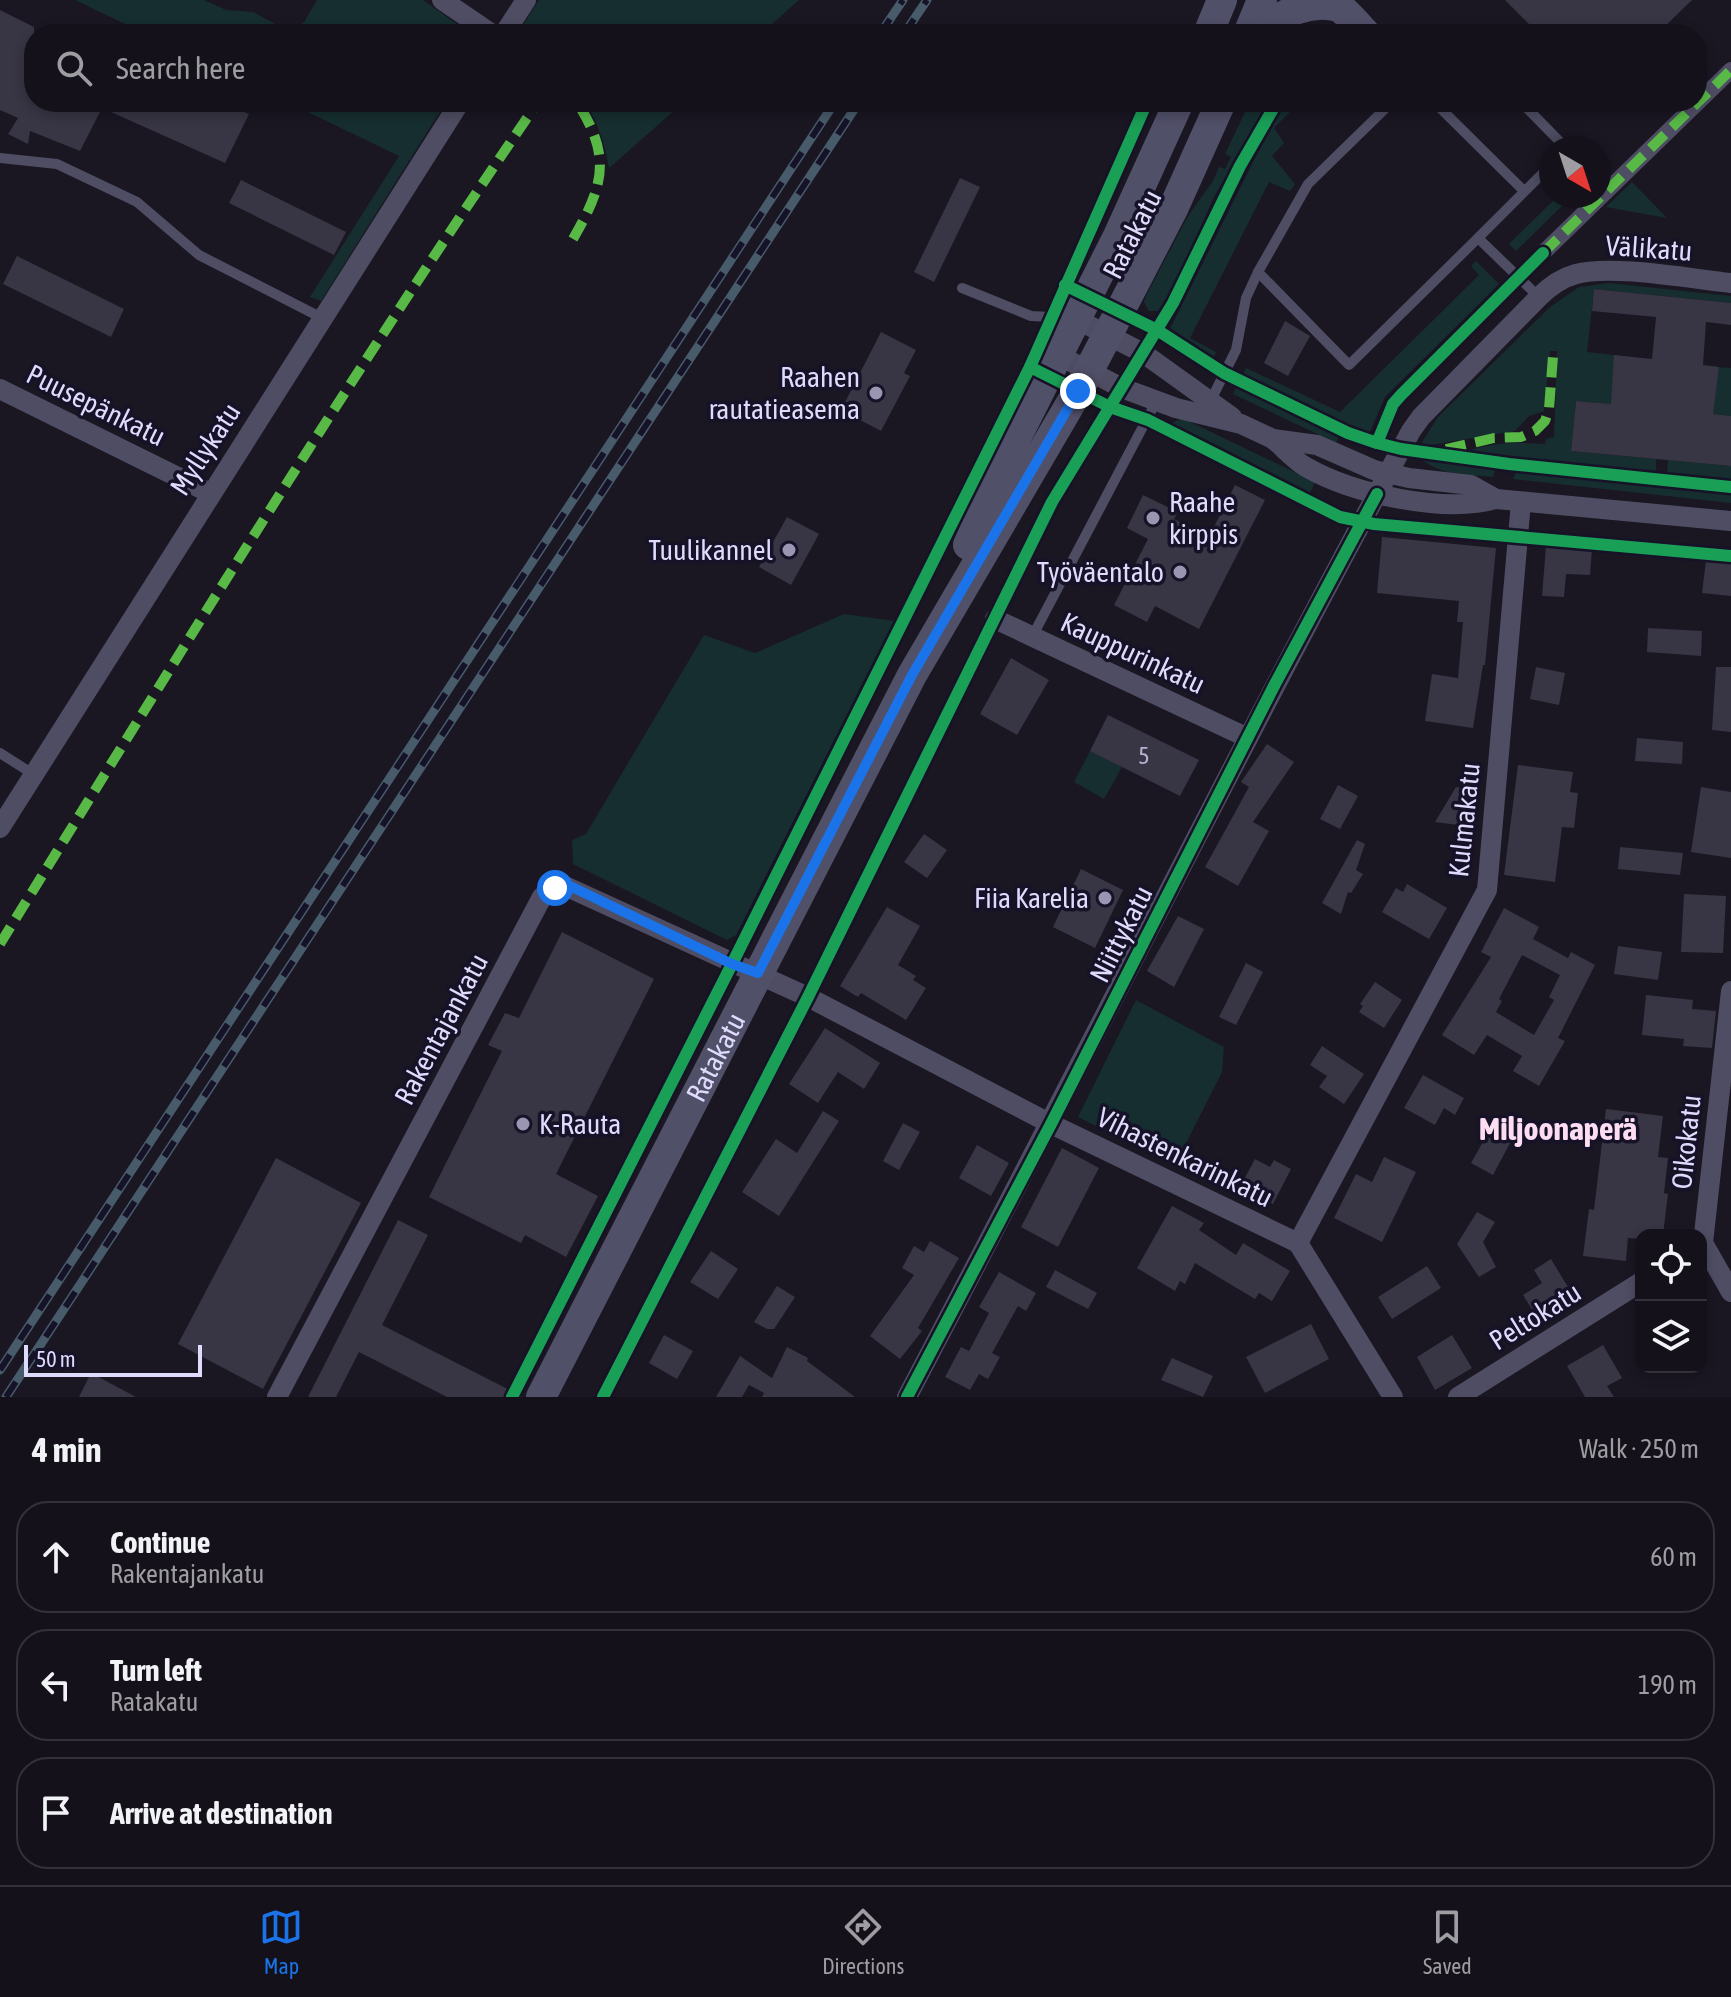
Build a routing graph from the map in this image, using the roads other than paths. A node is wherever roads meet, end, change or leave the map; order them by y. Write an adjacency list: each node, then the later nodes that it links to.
1 (442, 0): 5 (street)
2 (526, 0): 6 (street)
3 (1222, 0): 7 (main road)
4 (1262, 0): 8 (main road)
5 (477, 24)
6 (510, 24)
7 (1212, 24)
8 (1252, 24)
9 (1271, 24): 10 (main road)
10 (1356, 24)
11 (1731, 70): 12 (street)
12 (1707, 93)
13 (454, 112): 30 (street, Myllykatu)
14 (1174, 112): 31 (main road, Ratakatu)
15 (1217, 112): 32 (main road, Ratakatu)
16 (1382, 112): 26 (lane)
17 (1444, 112): 23 (lane)
18 (1531, 112): 20 (lane)
19 (1688, 112): 25 (street)
20 (1554, 136)
21 (0, 158): 30 (lane)
22 (1539, 177): 23 (lane)
23 (1524, 191): 24 (lane)
24 (1478, 238): 26 (lane); 29 (lane)
25 (1543, 253)
26 (1258, 272): 37 (lane)
27 (1731, 283): 29 (street, Välikatu)
28 (962, 288): 31 (lane)
29 (1539, 297): 40 (street, Välikatu)
30 (322, 318): 41 (street, Myllykatu)
31 (1076, 319): 32 (street); 33 (main road, Ratakatu)
32 (1108, 334): 34 (main road, Ratakatu); 37 (street)
33 (1058, 355): 34 (street); 48 (main road, Ratakatu)
34 (1088, 370): 36 (street); 48 (main road, Ratakatu)
35 (0, 389): 41 (street, Puusepänkatu)
36 (1157, 400): 38 (street); 47 (lane)
37 (1210, 402): 38 (street)
38 (1241, 424): 39 (street)
39 (1273, 439): 40 (street); 42 (street)
40 (1388, 473): 42 (street, Välikatu); 43 (street)
41 (210, 493): 51 (street, Myllykatu)
42 (1377, 494): 43 (street); 49 (street, Niittykatu)
43 (1496, 499): 44 (street)
44 (1521, 502): 45 (street); 57 (street, Kulmakatu)
45 (1731, 521)
46 (995, 619): 47 (street, Kauppurinkatu)
47 (1032, 637): 49 (street, Kauppurinkatu)
48 (912, 675): 53 (main road, Ratakatu)
49 (1248, 738): 55 (street, Niittykatu)
50 (0, 753): 51 (lane)
51 (33, 774): 52 (street, Myllykatu)
52 (0, 828)
53 (758, 973): 55 (street, Vihastenkarinkatu); 61 (street, Rakentajankatu); 62 (main road, Ratakatu)
54 (1731, 991): 56 (street, Oikokatu)
55 (1051, 1124): 57 (street, Vihastenkarinkatu); 63 (street, Niittykatu)
56 (1704, 1229)
57 (1298, 1243): 64 (street)
58 (1707, 1252): 60 (street, Oikokatu)
59 (1635, 1286): 65 (street, Peltokatu)
60 (1731, 1292)
61 (277, 1397)
62 (541, 1397)
63 (907, 1397)
64 (1393, 1397)
65 (1458, 1397)

